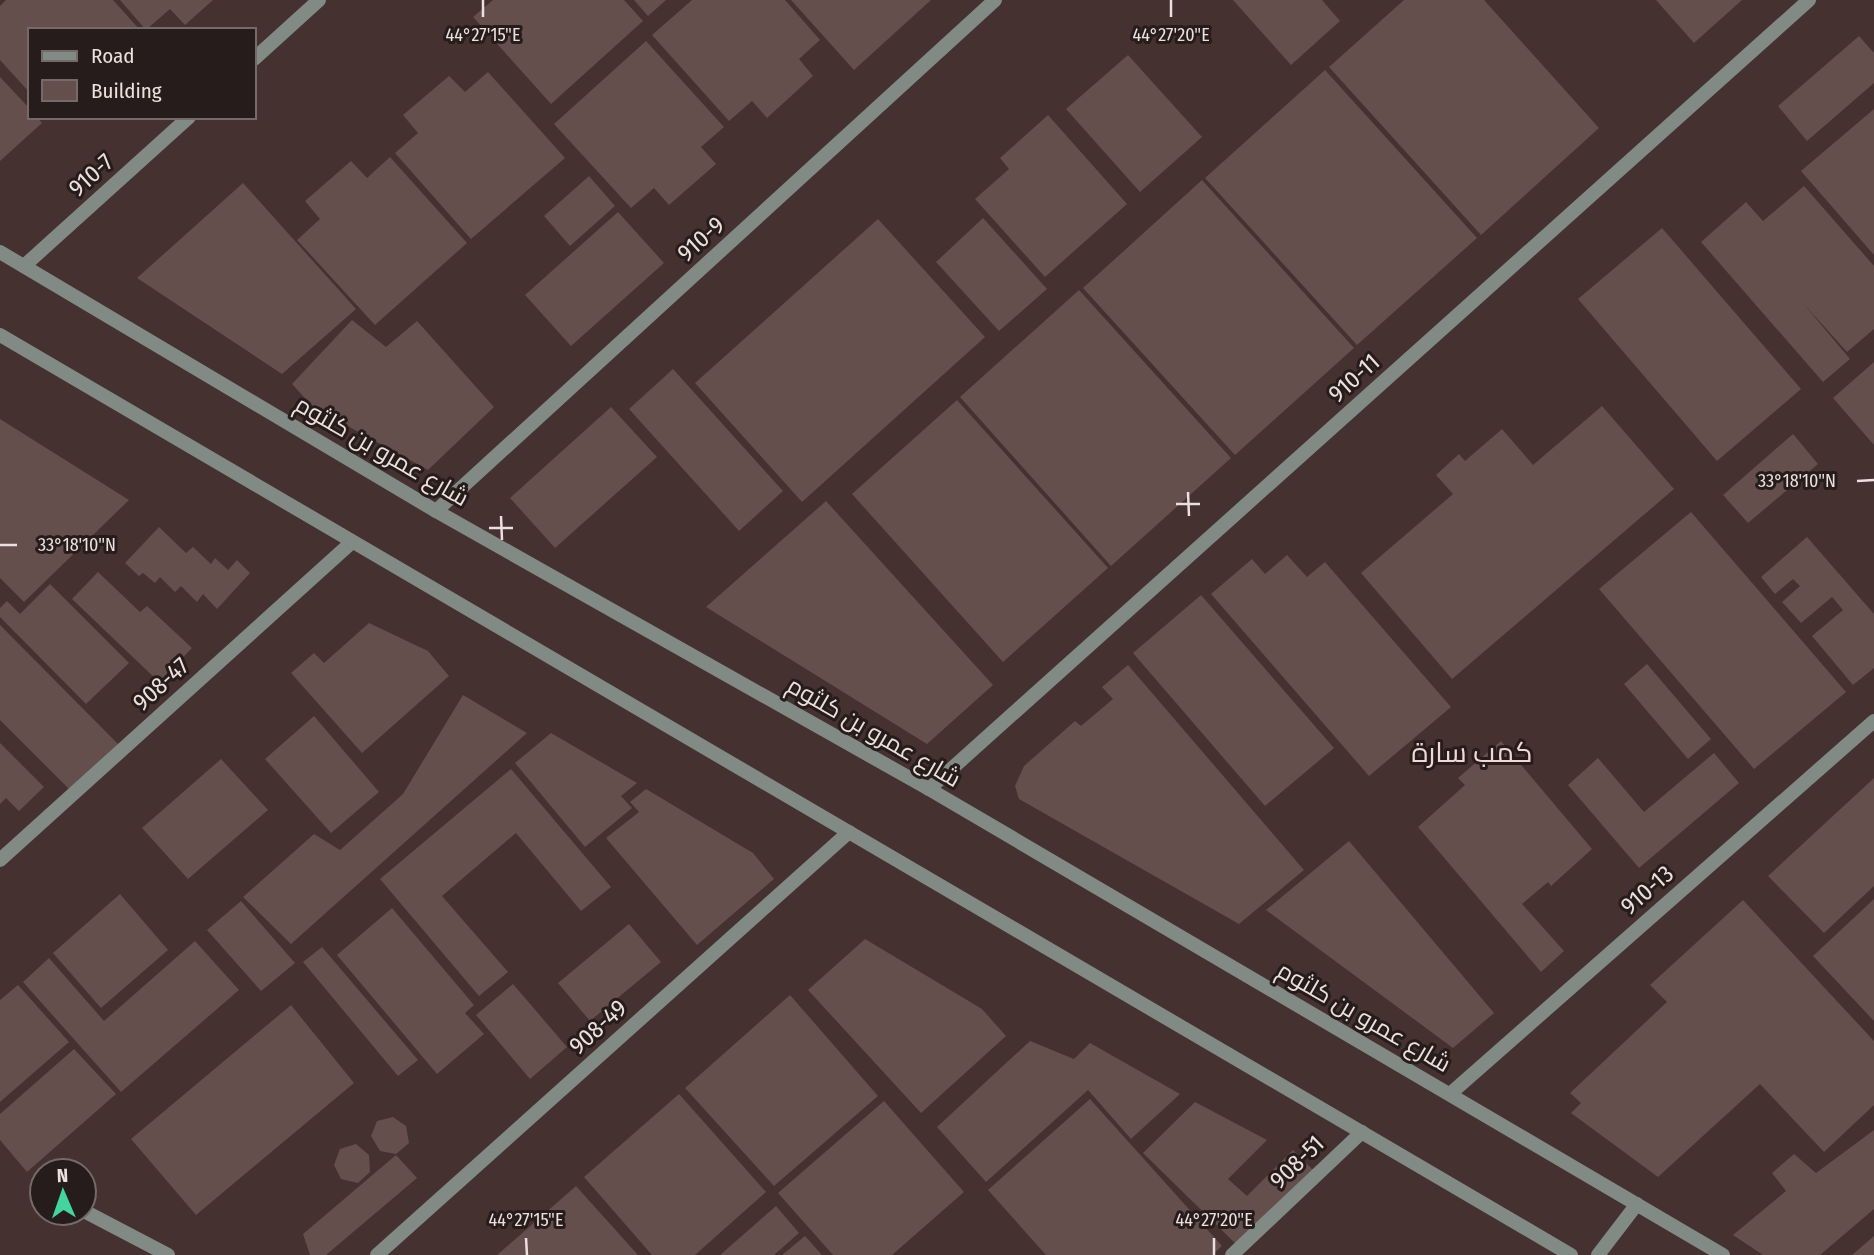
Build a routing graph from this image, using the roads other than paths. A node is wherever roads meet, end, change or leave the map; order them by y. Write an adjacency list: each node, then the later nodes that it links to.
1 (319, 0): 4 (street)
2 (995, 0): 9 (street, 910-9)
3 (1809, 0): 12 (street, 910-11)
4 (256, 57)
5 (187, 119): 7 (street, 910-7)
6 (0, 252): 7 (street, شارع عمرو بن كلثوم)
7 (24, 266): 9 (street, شارع عمرو بن كلثوم)
8 (0, 335): 10 (street)
9 (436, 511): 12 (street, شارع عمرو بن كلثوم)
10 (352, 542): 13 (street); 14 (street, 908-47)
11 (1874, 721): 15 (street, 910-13)
12 (929, 789): 15 (street, شارع عمرو بن كلثوم)
13 (849, 832): 16 (street); 20 (street, 908-49)
14 (0, 860)
15 (1450, 1094): 17 (street, شارع عمرو بن كلثوم)
16 (1362, 1132): 21 (street, 908-51); 22 (street)
17 (1637, 1204): 23 (street); 24 (street, شارع عمرو بن كلثوم)
18 (98, 1218): 19 (street)
19 (168, 1255)
20 (377, 1255)
21 (1233, 1255)
22 (1571, 1255)
23 (1598, 1255)
24 (1723, 1255)

